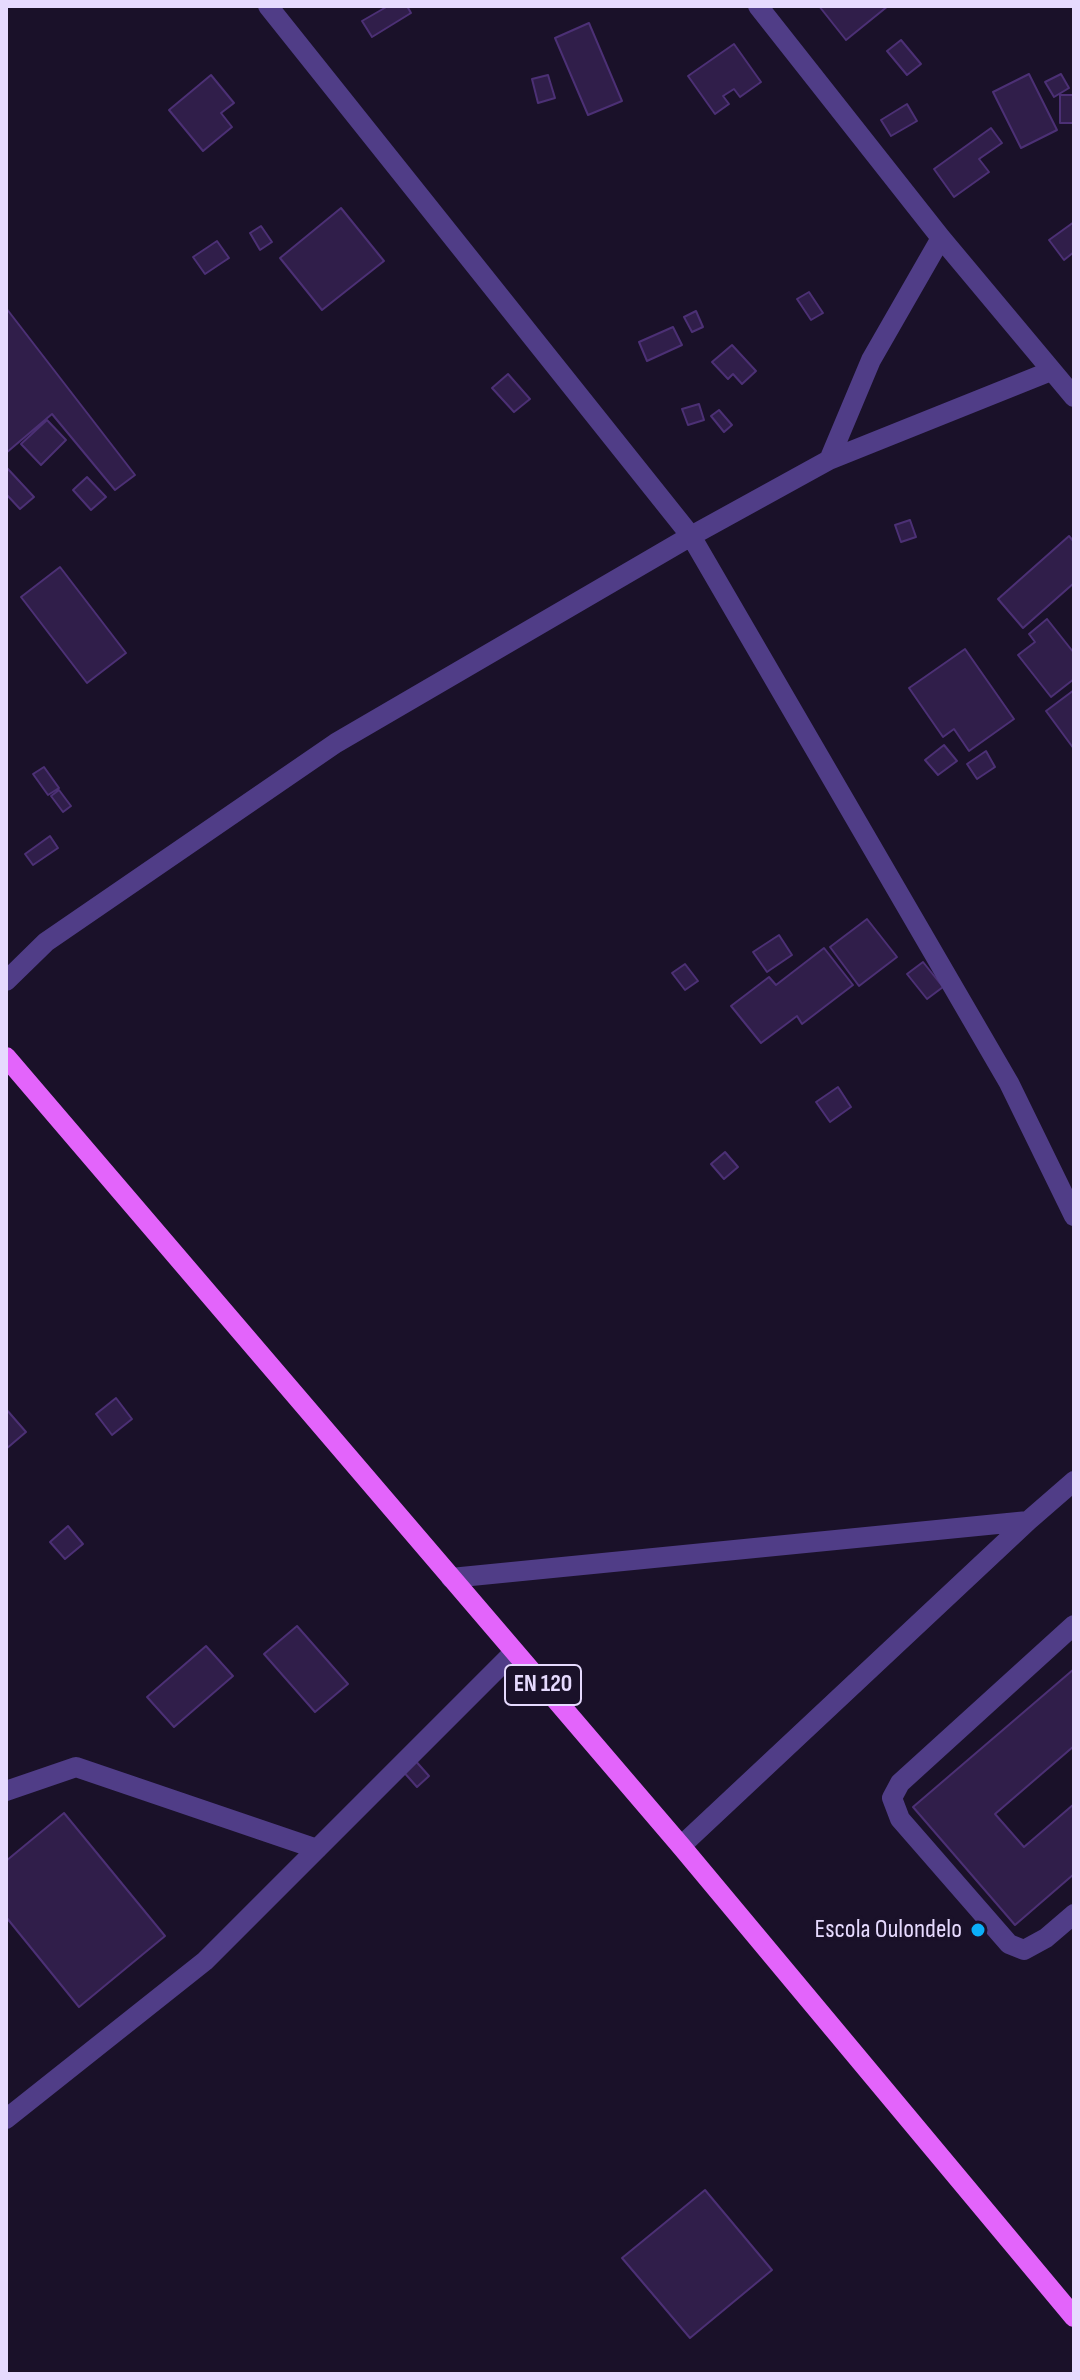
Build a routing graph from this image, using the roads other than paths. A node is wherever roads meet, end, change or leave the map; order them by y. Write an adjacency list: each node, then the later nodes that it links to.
1 (268, 6): 7 (street)
2 (758, 6): 3 (street)
3 (941, 238): 4 (street); 6 (street)
4 (1051, 371): 5 (street); 6 (street)
5 (1074, 397)
6 (829, 460): 7 (street)
7 (691, 536): 8 (street); 10 (street)
8 (6, 981)
9 (6, 1057): 13 (main road, EN 120)
10 (1074, 1216)
11 (1074, 1481): 12 (street)
12 (1028, 1521): 13 (street); 17 (street)
13 (451, 1578): 15 (main road, EN 120)
14 (1074, 1625): 19 (street)
15 (514, 1652): 17 (main road, EN 120); 18 (street)
16 (6, 1791): 18 (street)
17 (681, 1846): 21 (main road, EN 120)
18 (317, 1849): 20 (street)
19 (1074, 1914)
20 (6, 2119)
21 (1074, 2317)

